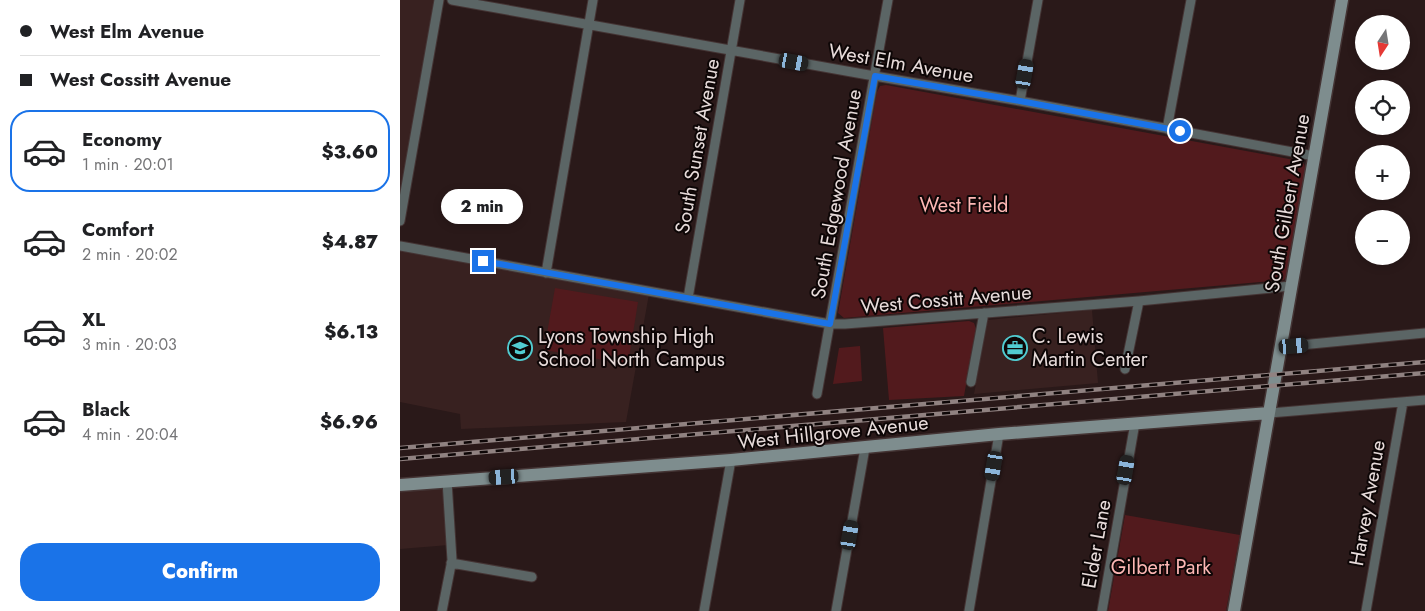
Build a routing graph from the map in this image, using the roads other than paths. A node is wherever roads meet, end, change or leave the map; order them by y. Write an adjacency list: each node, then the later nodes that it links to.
1 (439, 0): 15 (street)
2 (452, 0): 9 (street, West Elm Avenue)
3 (593, 0): 9 (street)
4 (740, 0): 10 (street, South Sunset Avenue)
5 (888, 0): 11 (street, South Edgewood Avenue)
6 (1038, 0): 12 (street)
7 (1191, 0): 13 (street)
8 (1342, 0): 14 (street, South Gilbert Avenue)
9 (588, 25): 10 (street, West Elm Avenue); 17 (street)
10 (731, 50): 11 (street, West Elm Avenue); 19 (street, South Sunset Avenue)
11 (875, 76): 12 (street, West Elm Avenue); 22 (street, South Edgewood Avenue)
12 (1020, 101): 13 (street, West Elm Avenue)
13 (1167, 129): 14 (street, West Elm Avenue)
14 (1314, 156): 18 (street, South Gilbert Avenue)
15 (400, 221)
16 (400, 246): 17 (street, West Cossitt Avenue)
17 (546, 273): 19 (street, West Cossitt Avenue)
18 (1291, 286): 20 (street, West Cossitt Avenue); 24 (street, South Gilbert Avenue)
19 (688, 298): 22 (street, West Cossitt Avenue)
20 (1139, 301): 21 (street, West Cossitt Avenue); 25 (street)
21 (984, 313): 22 (street, West Cossitt Avenue); 26 (street)
22 (830, 324): 27 (street, South Edgewood Avenue)
23 (1425, 333): 24 (street)
24 (1280, 347): 30 (street, South Gilbert Avenue)
25 (1125, 369)
26 (971, 382)
27 (817, 394)
28 (1425, 400): 29 (street)
29 (1403, 402): 30 (street); 45 (street, Harvey Avenue)
30 (1269, 413): 31 (street, West Hillgrove Avenue); 44 (street, South Gilbert Avenue)
31 (1135, 423): 32 (street, West Hillgrove Avenue); 43 (street, Elder Lane)
32 (999, 434): 33 (street, West Hillgrove Avenue); 42 (street)
33 (865, 448): 34 (street, West Hillgrove Avenue); 41 (street)
34 (731, 460): 35 (street, West Hillgrove Avenue); 40 (street)
35 (447, 481): 36 (street, West Hillgrove Avenue); 37 (street)
36 (400, 485)
37 (451, 563): 38 (street); 39 (street)
38 (532, 577)
39 (442, 611)
40 (704, 611)
41 (836, 611)
42 (969, 611)
43 (1102, 611)
44 (1234, 611)
45 (1366, 611)

